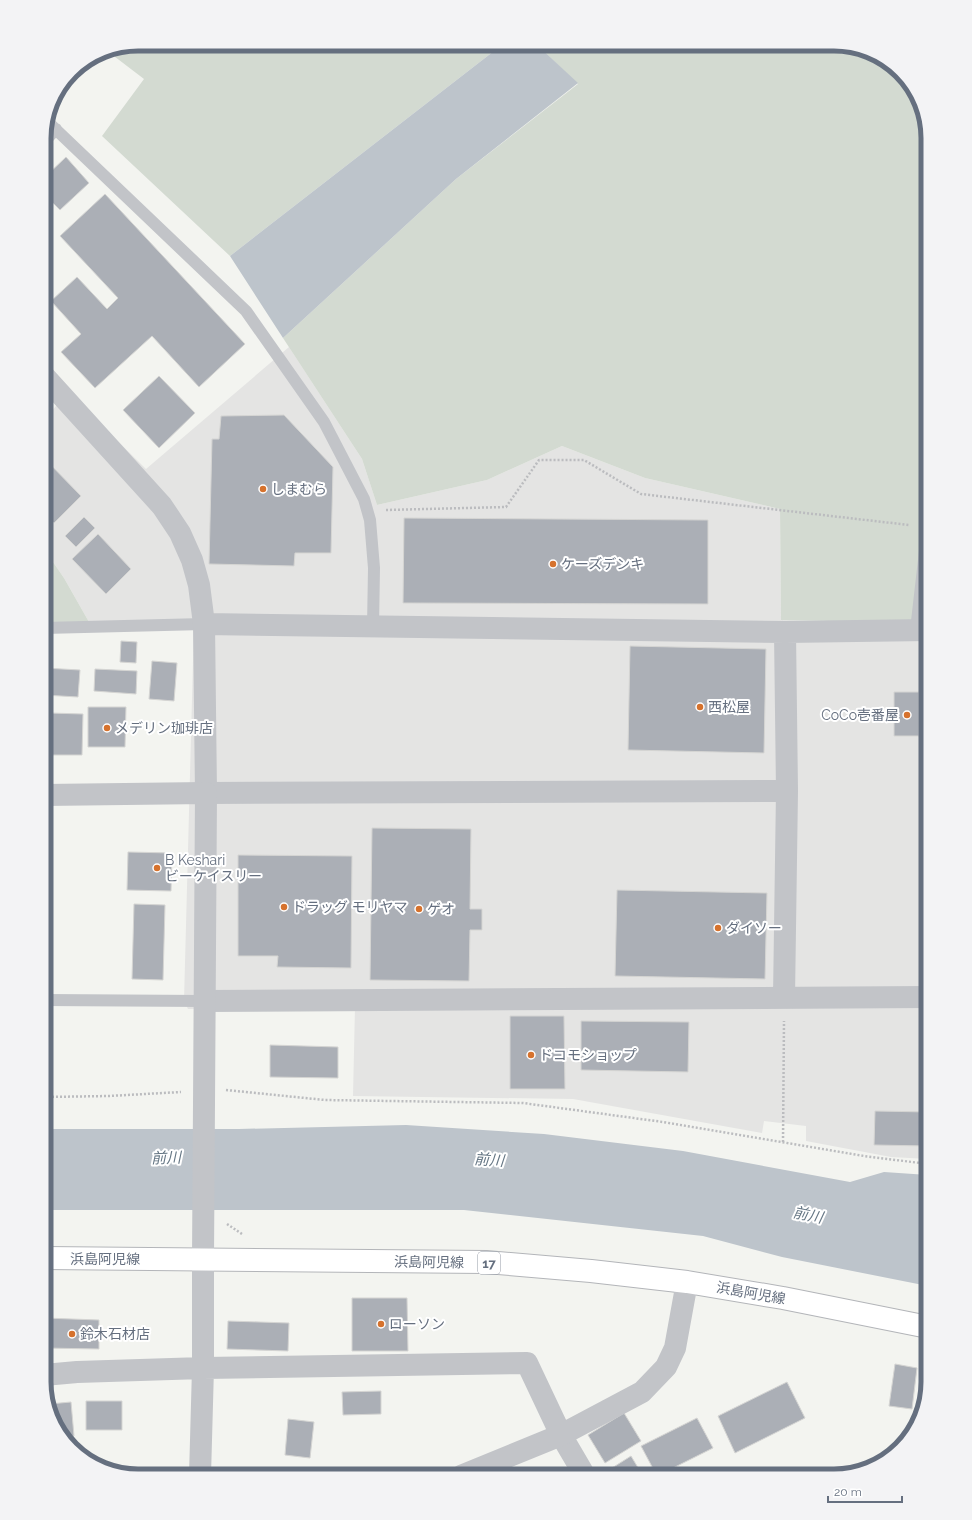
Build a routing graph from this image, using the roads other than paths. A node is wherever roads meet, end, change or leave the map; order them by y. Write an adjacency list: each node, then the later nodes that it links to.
1 (52, 125): 4 (lane)
2 (51, 384): 3 (street)
3 (204, 624): 4 (street); 5 (lane); 9 (street)
4 (373, 627): 7 (street)
5 (51, 628)
6 (921, 630): 7 (street)
7 (785, 632): 8 (street)
8 (787, 791): 9 (street); 11 (street)
9 (206, 793): 10 (street); 14 (street)
10 (51, 795)
11 (784, 997): 12 (street); 14 (street)
12 (921, 997)
13 (51, 1000): 14 (lane)
14 (204, 1000): 16 (street)
15 (51, 1258): 16 (main road, 浜島阿児線 / 17)
16 (203, 1259): 17 (main road, 浜島阿児線 / 17); 19 (street)
17 (687, 1282): 18 (main road, 浜島阿児線 / 17); 21 (street)
18 (921, 1326)
19 (203, 1368): 20 (street); 21 (street); 22 (street)
20 (51, 1374)
21 (561, 1435): 23 (street); 24 (street)
22 (200, 1469)
23 (478, 1469)
24 (581, 1469)

